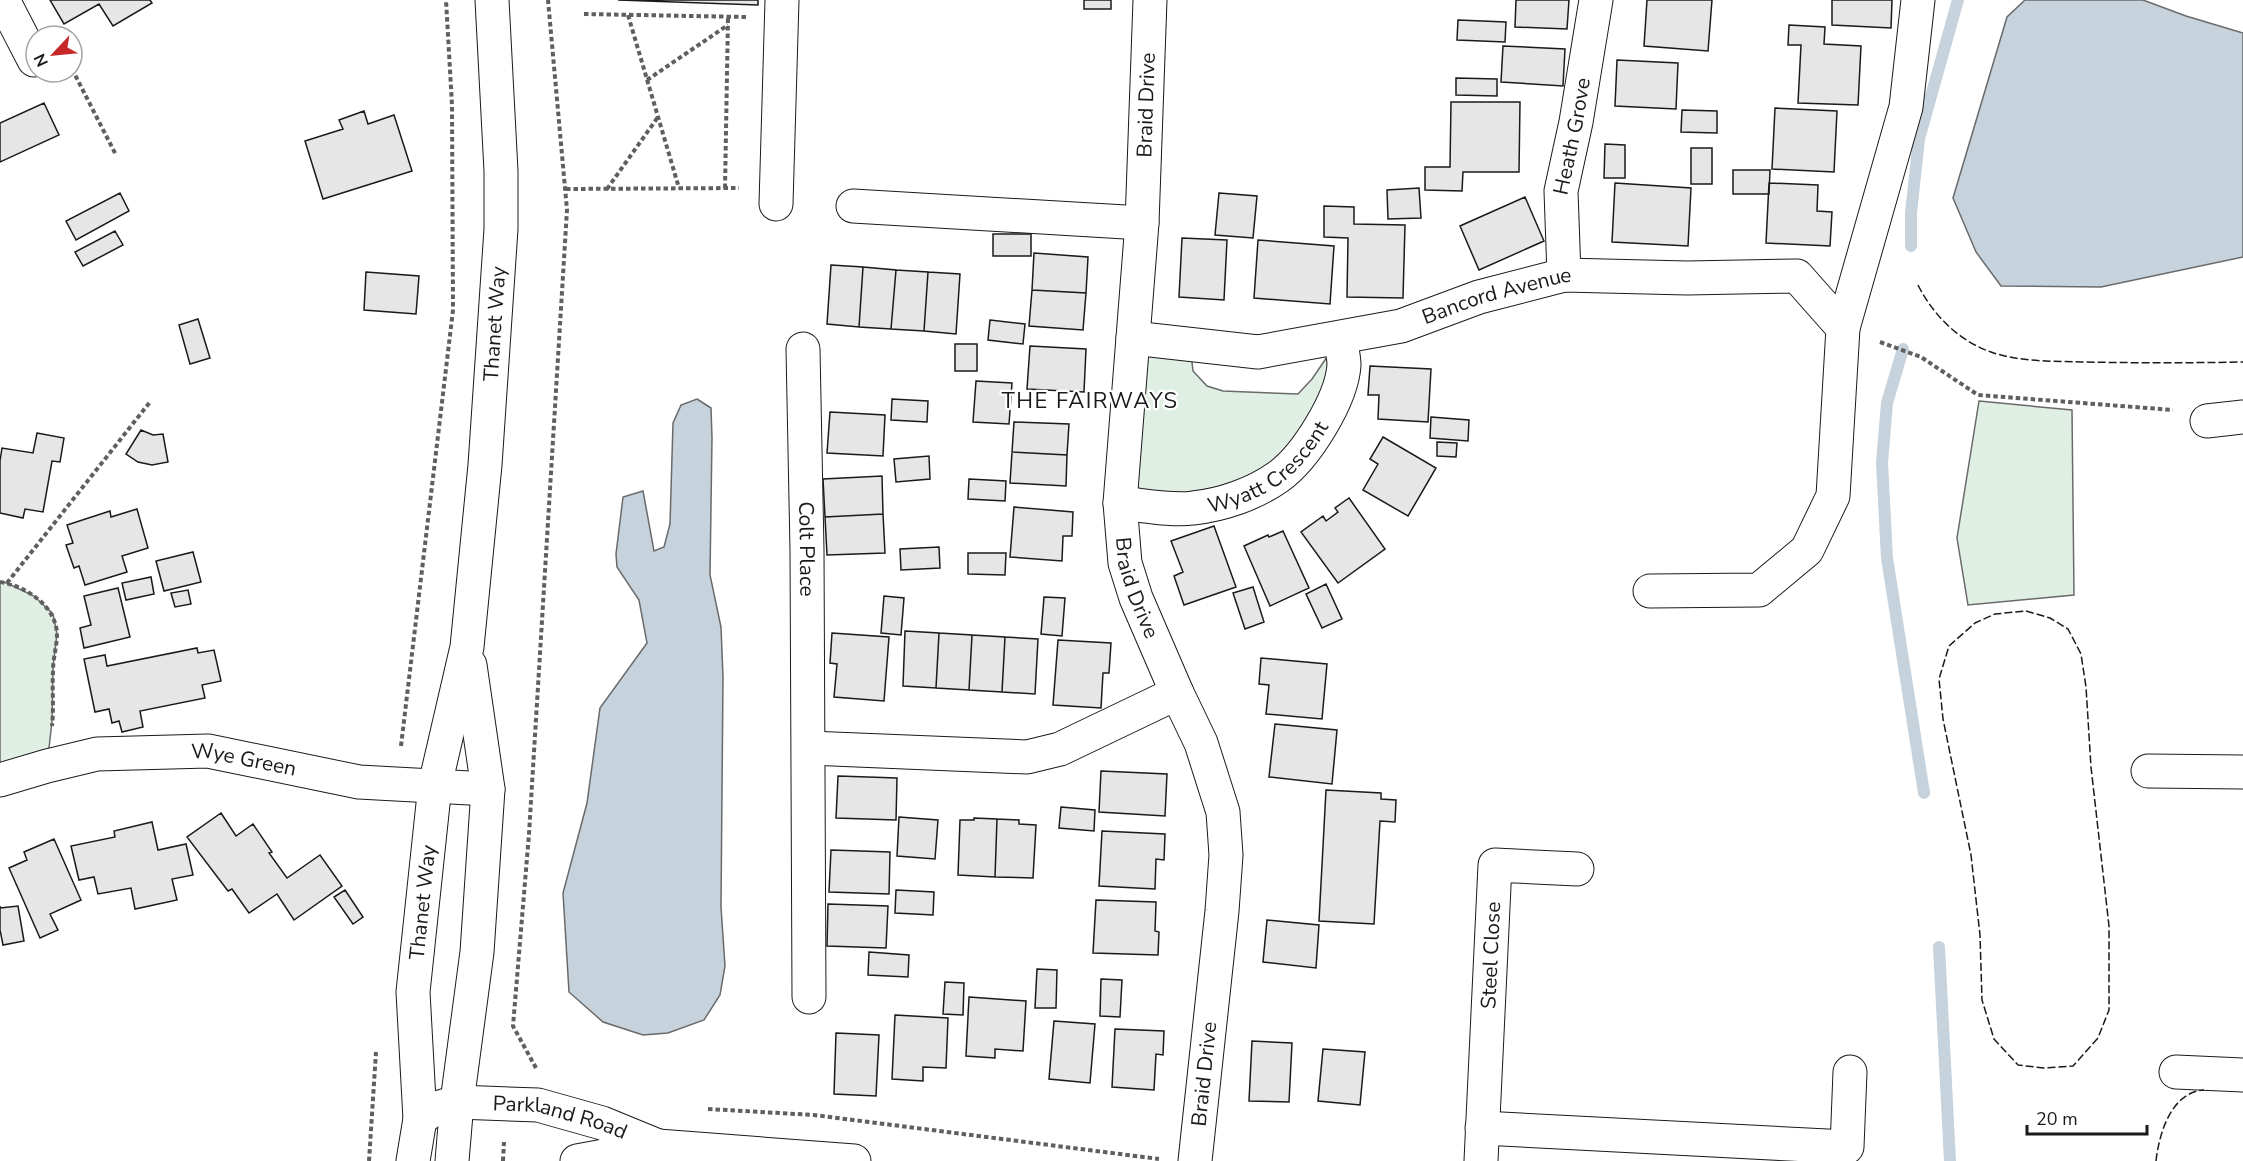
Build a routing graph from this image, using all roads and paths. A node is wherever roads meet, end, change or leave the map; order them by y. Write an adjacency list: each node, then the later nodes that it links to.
1 (3, 0): 13 (street)
2 (446, 0): 44 (path)
3 (492, 0): 37 (street, Thanet Way)
4 (548, 0): 20 (path)
5 (1150, 0): 24 (street, Braid Drive)
6 (1596, 0): 25 (street, Heath Grove)
7 (1918, 0): 26 (street)
8 (782, 9): 11 (path); 22 (street)
9 (584, 14): 10 (path)
10 (628, 15): 11 (path); 14 (path)
11 (728, 17): 12 (path)
12 (728, 25): 14 (path); 19 (path)
13 (24, 41)
14 (647, 80): 16 (path)
15 (80, 84): 17 (path)
16 (658, 117): 18 (path); 21 (path)
17 (116, 155)
18 (679, 188): 19 (path); 21 (path)
19 (725, 188): 22 (path)
20 (566, 189): 21 (path); 54 (path)
21 (607, 189)
22 (776, 196)
23 (853, 206): 24 (street)
24 (1142, 223): 27 (street, Braid Drive)
25 (1564, 275): 26 (street, Bancord Avenue); 28 (street, Bancord Avenue)
26 (1843, 328): 32 (path); 36 (street)
27 (1133, 338): 28 (street, Bancord Avenue); 33 (street, Braid Drive)
28 (1340, 338): 33 (street, Wyatt Crescent)
29 (803, 349): 39 (street, Colt Place)
30 (150, 402): 35 (path)
31 (2243, 417): 32 (street)
32 (2207, 421)
33 (1120, 503): 38 (street, Braid Drive)
34 (0, 582): 35 (path)
35 (7, 583): 40 (path)
36 (1650, 591)
37 (467, 647): 45 (street, Thanet Way); 46 (street, Thanet Way)
38 (1177, 693): 39 (street); 65 (street, Braid Drive)
39 (809, 748): 48 (street, Colt Place)
40 (47, 766): 43 (street, Wye Green); 44 (street, Wye Green)
41 (2148, 771): 42 (street)
42 (2243, 772)
43 (0, 780)
44 (396, 783): 45 (street, Wye Green)
45 (435, 786): 46 (street, Wye Green); 58 (street, Thanet Way)
46 (489, 789): 53 (street, Thanet Way)
47 (1577, 869): 55 (street, Steel Close)
48 (809, 997)
49 (376, 1049): 60 (path)
50 (1850, 1072): 59 (street)
51 (2176, 1072): 52 (street)
52 (2243, 1076)
53 (457, 1102): 54 (street, Parkland Road); 58 (street); 61 (street, Thanet Way)
54 (538, 1105): 57 (street, Parkland Road)
55 (1482, 1128): 59 (street); 66 (street, Steel Close)
56 (513, 1142): 62 (path)
57 (658, 1146): 63 (street, Parkland Road); 64 (street, Parkland Road)
58 (419, 1147)
59 (1687, 1150)
60 (369, 1161)
61 (452, 1161)
62 (503, 1161)
63 (577, 1161)
64 (854, 1161)
65 (1195, 1161)
66 (1481, 1161)

